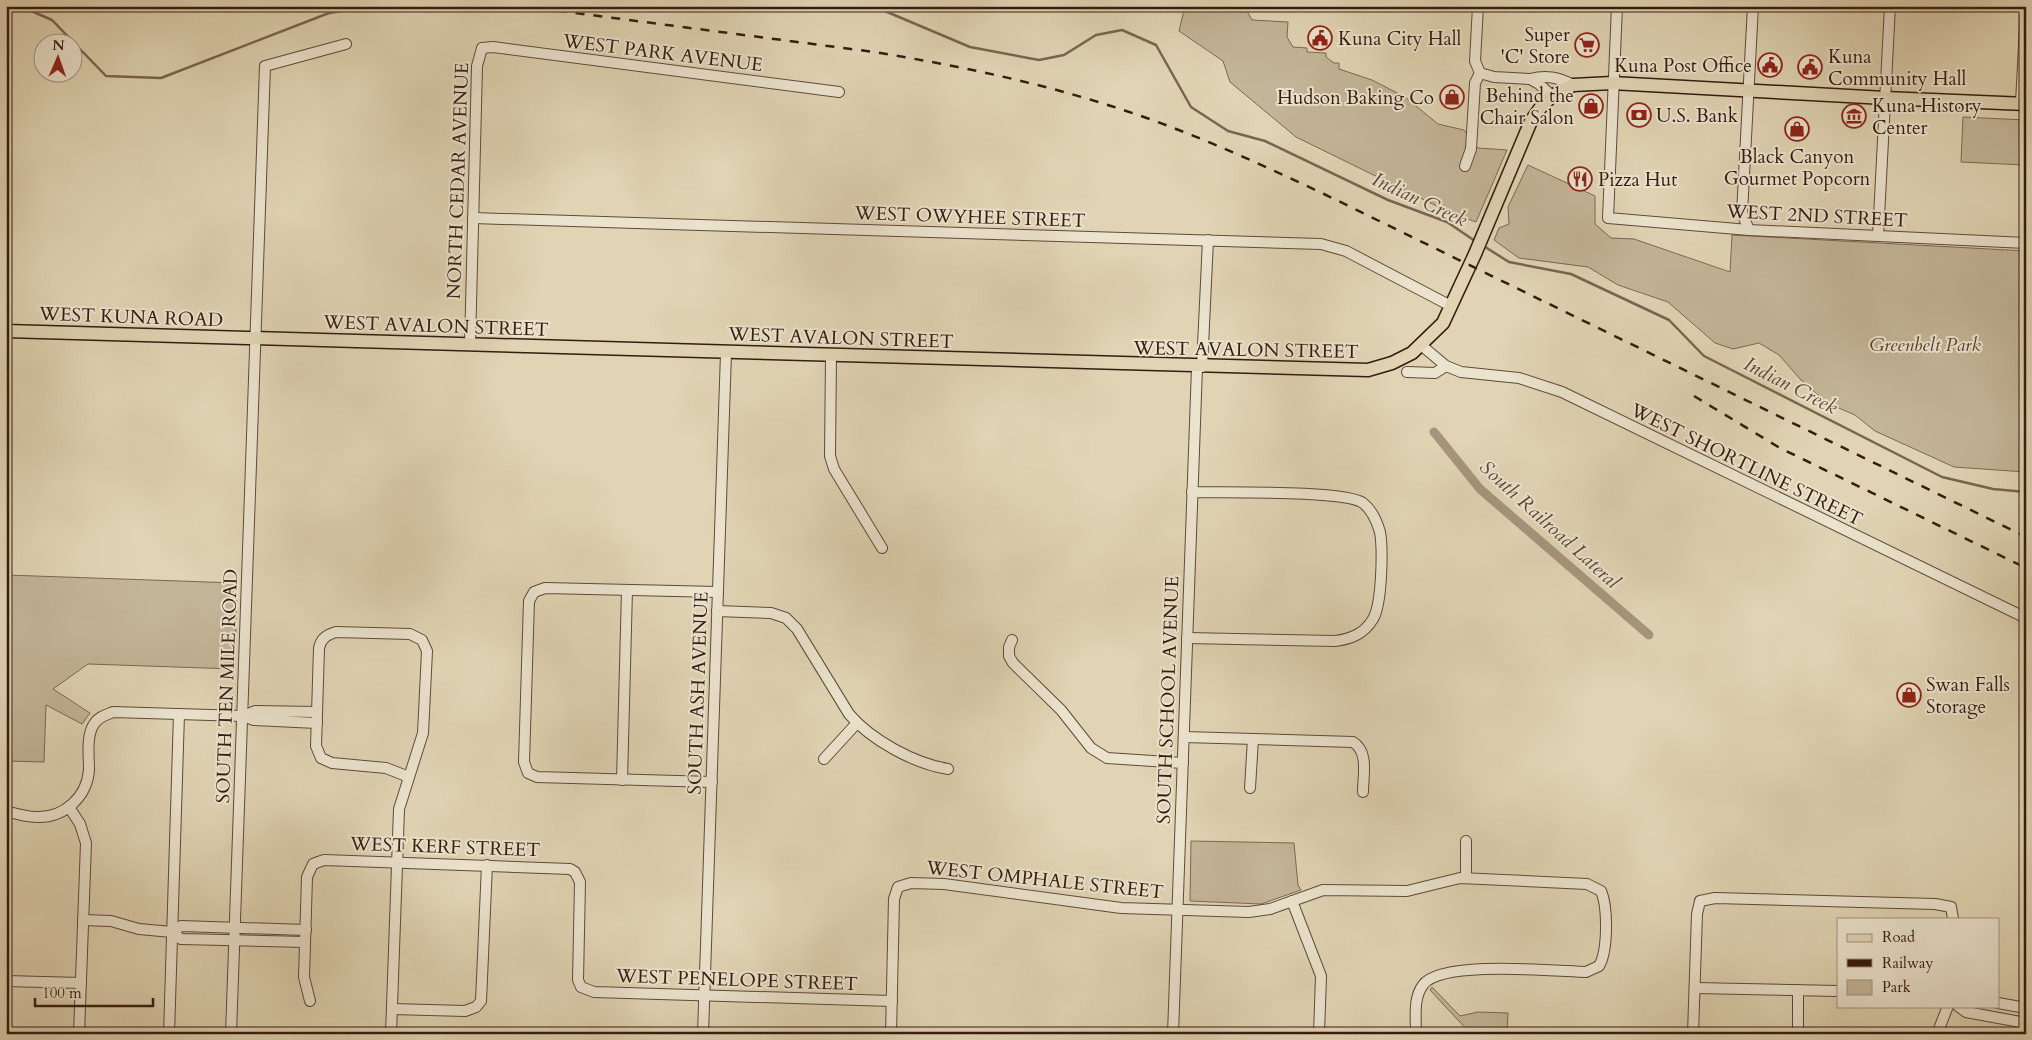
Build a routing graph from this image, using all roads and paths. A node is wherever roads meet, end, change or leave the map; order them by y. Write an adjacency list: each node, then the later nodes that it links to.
1 (1478, 6): 8 (street)
2 (1616, 6): 10 (street)
3 (1753, 6): 12 (street)
4 (1890, 6): 15 (street)
5 (2026, 6): 16 (street)
6 (346, 44): 25 (street, SOUTH TEN MILE ROAD)
7 (482, 48): 13 (street, WEST PARK AVENUE); 18 (street, NORTH CEDAR AVENUE)
8 (1480, 73): 9 (street); 17 (street)
9 (1530, 79): 11 (street); 14 (street)
10 (1612, 82): 11 (main road); 12 (main road); 19 (street, WEST 2ND STREET)
11 (1573, 85): 14 (main road)
12 (1750, 91): 15 (main road); 19 (street)
13 (839, 92)
14 (1552, 96): 23 (main road, WEST AVALON STREET)
15 (1885, 98): 16 (main road); 20 (street)
16 (2023, 104)
17 (1465, 166)
18 (473, 218): 21 (street, WEST OWYHEE STREET); 26 (street, NORTH CEDAR AVENUE)
19 (1749, 230): 20 (street, WEST 2ND STREET)
20 (1878, 236): 22 (street, WEST 2ND STREET)
21 (1208, 240): 23 (street, WEST OWYHEE STREET); 31 (street, SOUTH SCHOOL AVENUE)
22 (2026, 243)
23 (1451, 306): 27 (main road, WEST AVALON STREET)
24 (6, 331): 25 (main road, WEST KUNA ROAD)
25 (254, 338): 26 (main road, WEST AVALON STREET); 43 (street, SOUTH TEN MILE ROAD)
26 (470, 345): 28 (main road, WEST AVALON STREET)
27 (1421, 345): 30 (street, WEST SHORTLINE STREET); 31 (main road, WEST AVALON STREET)
28 (726, 353): 29 (main road, WEST AVALON STREET); 36 (street, SOUTH ASH AVENUE)
29 (831, 356): 31 (main road, WEST AVALON STREET); 34 (street)
30 (1446, 366): 32 (street); 38 (street, WEST SHORTLINE STREET)
31 (1200, 367): 33 (street, SOUTH SCHOOL AVENUE)
32 (1407, 372)
33 (1192, 492): 39 (street, SOUTH SCHOOL AVENUE); 39 (street)
34 (882, 548)
35 (627, 590): 36 (street); 52 (street); 52 (street)
36 (718, 592): 37 (street, SOUTH ASH AVENUE)
37 (717, 611): 45 (street); 53 (street, SOUTH ASH AVENUE)
38 (2026, 618)
39 (1187, 638): 46 (street, SOUTH SCHOOL AVENUE)
40 (1012, 640): 49 (street)
41 (317, 712): 43 (street); 44 (street); 51 (street)
42 (179, 714): 43 (street); 56 (street); 68 (street)
43 (243, 716): 44 (street); 66 (street, SOUTH TEN MILE ROAD)
44 (317, 723): 51 (street)
45 (857, 723): 48 (street); 50 (street)
46 (1184, 737): 47 (street); 49 (street, SOUTH SCHOOL AVENUE)
47 (1252, 738): 54 (street); 55 (street)
48 (824, 759)
49 (1183, 763): 63 (street, SOUTH SCHOOL AVENUE)
50 (948, 769)
51 (409, 777): 59 (street)
52 (622, 780): 53 (street)
53 (712, 782): 77 (street, SOUTH ASH AVENUE)
54 (1250, 788)
55 (1363, 792)
56 (69, 808): 57 (street); 65 (street)
57 (6, 811)
58 (1466, 841): 61 (street)
59 (398, 862): 60 (street, WEST KERF STREET); 67 (street, WEST KERF STREET); 84 (street)
60 (487, 865): 73 (street, WEST KERF STREET); 84 (street)
61 (1466, 878): 62 (street, WEST OMPHALE STREET); 94 (street, WEST OMPHALE STREET)
62 (1292, 900): 63 (street, WEST OMPHALE STREET); 93 (street)
63 (1178, 910): 79 (street, WEST OMPHALE STREET); 92 (street, SOUTH SCHOOL AVENUE)
64 (1953, 918): 74 (street)
65 (83, 920): 68 (street); 72 (street)
66 (236, 927): 67 (street); 68 (street); 69 (street, SOUTH TEN MILE ROAD)
67 (306, 930): 70 (street)
68 (172, 932): 69 (street); 87 (street)
69 (235, 940): 70 (street); 88 (street, SOUTH TEN MILE ROAD)
70 (306, 942): 78 (street)
71 (6, 981): 72 (street)
72 (81, 983): 86 (street)
73 (582, 987): 77 (street, WEST PENELOPE STREET)
74 (1695, 988): 75 (street); 95 (street)
75 (1798, 990): 76 (street); 96 (street)
76 (1837, 991)
77 (704, 995): 79 (street, WEST PENELOPE STREET); 90 (street, SOUTH ASH AVENUE)
78 (310, 1000)
79 (892, 1001): 91 (street)
80 (2000, 1003): 83 (street)
81 (1947, 1008): 97 (street)
82 (1961, 1008): 85 (street)
83 (2026, 1008)
84 (392, 1009): 89 (street)
85 (2026, 1023)
86 (79, 1034)
87 (169, 1034)
88 (231, 1034)
89 (391, 1034)
90 (703, 1034)
91 (891, 1034)
92 (1173, 1034)
93 (1319, 1034)
94 (1416, 1034)
95 (1693, 1034)
96 (1798, 1034)
97 (1936, 1034)

